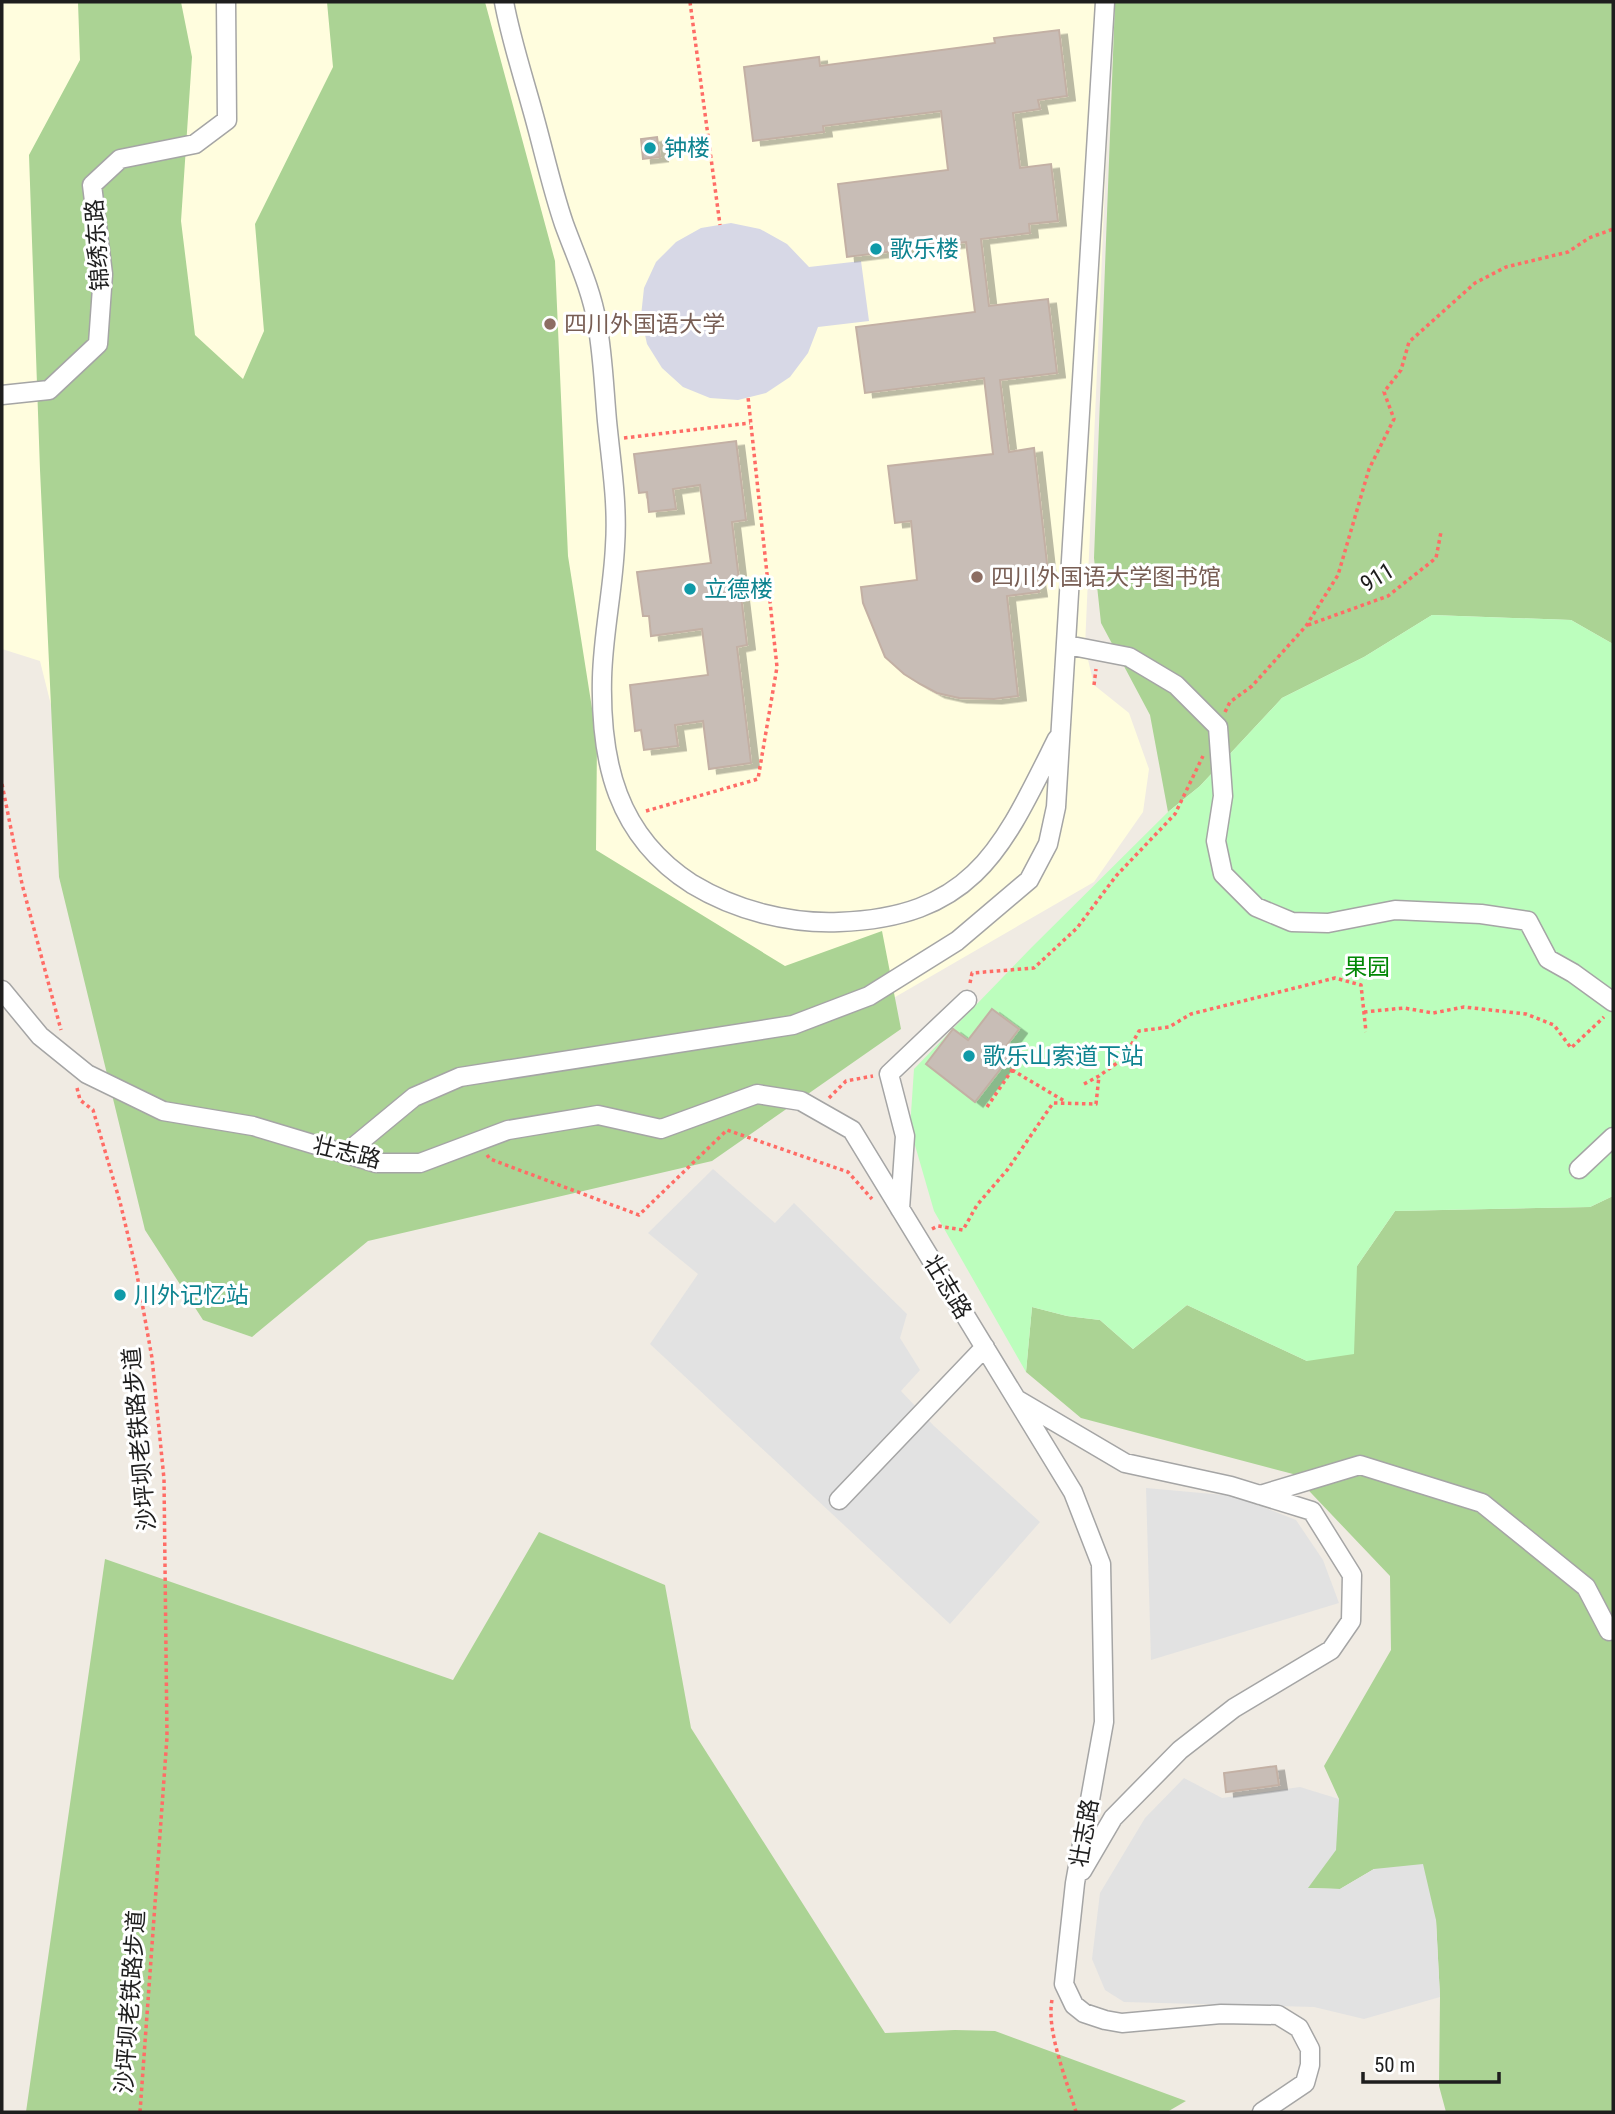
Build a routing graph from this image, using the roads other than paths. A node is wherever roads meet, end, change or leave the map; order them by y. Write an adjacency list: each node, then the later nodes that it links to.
1 (226, 2): 4 (street, 锦绣东路)
2 (504, 2): 6 (street)
3 (1105, 2): 5 (street)
4 (2, 395)
5 (1067, 645): 6 (street); 9 (street)
6 (1062, 730): 11 (street)
7 (2, 990): 11 (street, 壮志路)
8 (967, 1000): 13 (street)
9 (1609, 1009)
10 (1613, 1137): 12 (street)
11 (345, 1154): 13 (street, 壮志路)
12 (1579, 1168)
13 (900, 1209): 14 (street, 壮志路)
14 (985, 1347): 15 (street, 壮志路); 17 (street)
15 (1016, 1398): 16 (street); 19 (street, 壮志路)
16 (1260, 1495): 18 (street); 19 (street)
17 (839, 1500)
18 (1609, 1632)
19 (1075, 1883): 20 (street, 壮志路)
20 (1262, 2112)

